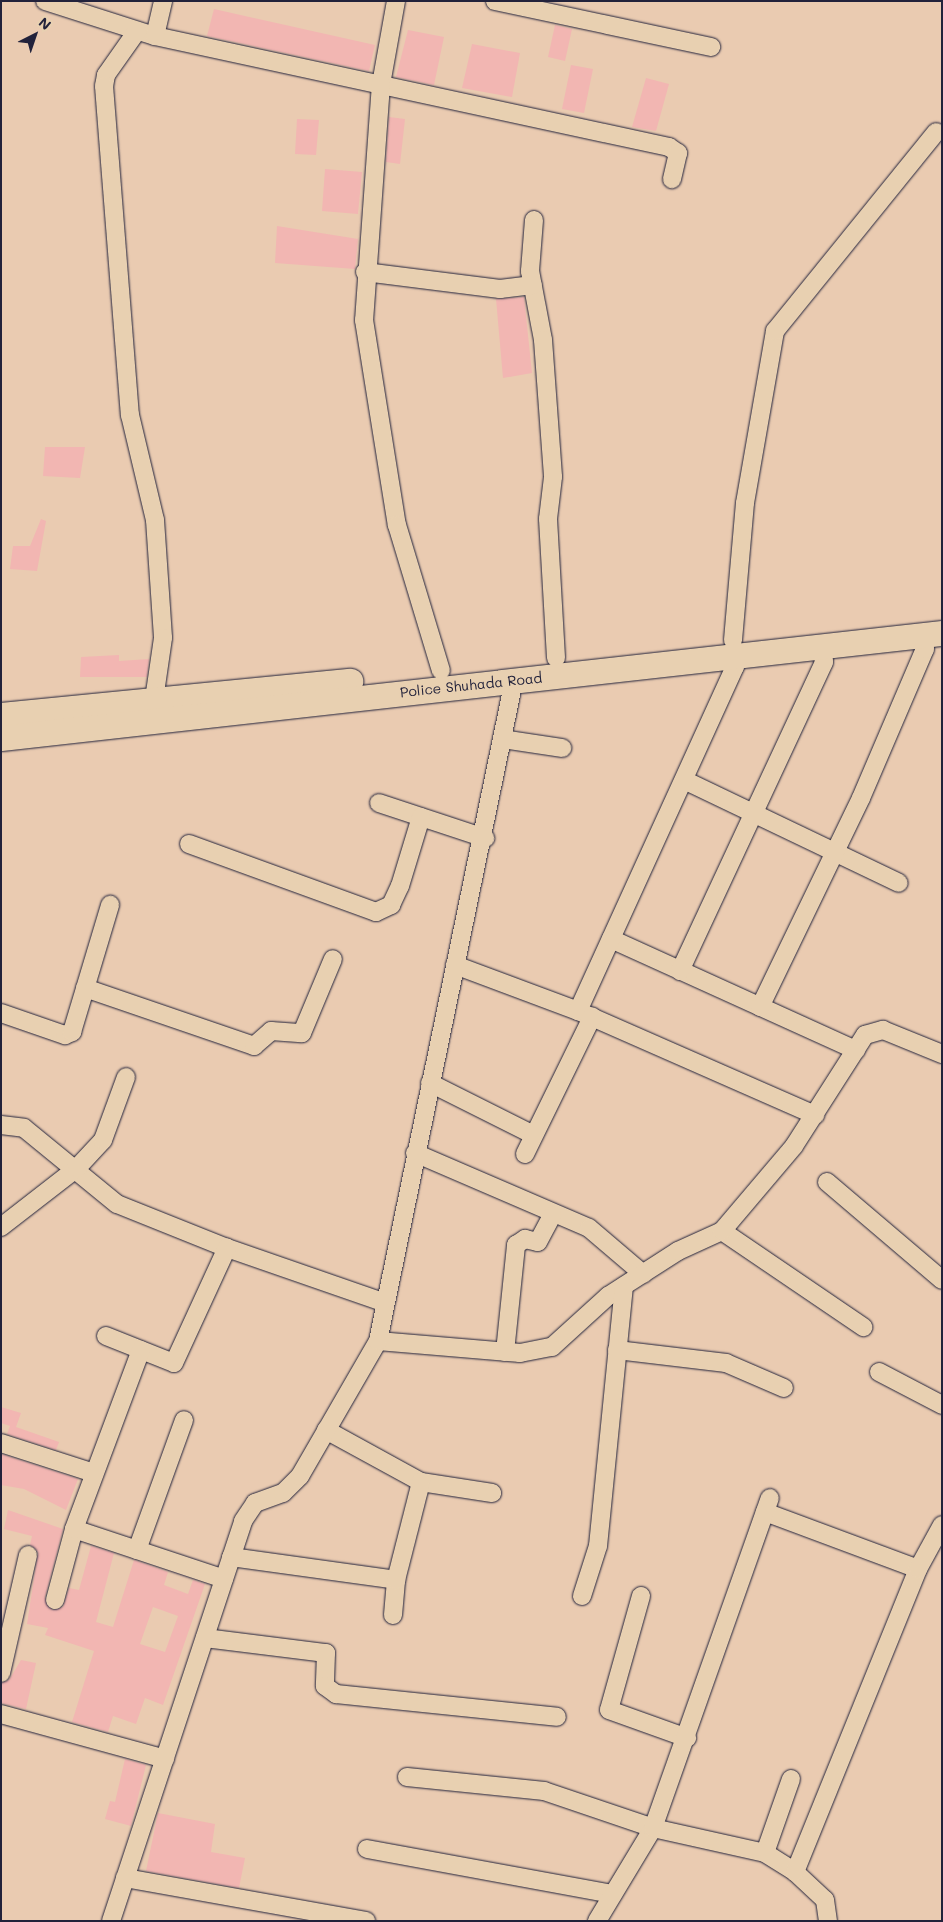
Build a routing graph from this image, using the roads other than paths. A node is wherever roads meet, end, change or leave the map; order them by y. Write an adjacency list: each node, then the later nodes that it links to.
1 (45, 1): 5 (street)
2 (163, 1): 6 (street)
3 (396, 1): 8 (street)
4 (495, 1): 7 (street)
5 (136, 31): 6 (street); 23 (street)
6 (155, 36): 8 (street)
7 (711, 47)
8 (381, 84): 10 (street); 12 (street)
9 (936, 132): 17 (street)
10 (672, 179)
11 (534, 220): 13 (street)
12 (365, 272): 13 (street); 20 (street)
13 (533, 285): 19 (street)
14 (942, 616): 17 (main road, Police Shuhada Road)
15 (933, 635): 16 (main road, Police Shuhada Road); 34 (street)
16 (822, 647): 17 (main road, Police Shuhada Road); 30 (street)
17 (734, 648): 18 (main road, Police Shuhada Road); 28 (street)
18 (708, 650): 19 (main road, Police Shuhada Road); 21 (main road, Police Shuhada Road)
19 (556, 658): 20 (main road, Police Shuhada Road)
20 (441, 671): 22 (main road, Police Shuhada Road)
21 (514, 680): 22 (main road, Police Shuhada Road); 26 (street)
22 (310, 694): 23 (main road, Police Shuhada Road); 25 (main road, Police Shuhada Road)
23 (154, 700): 24 (main road, Police Shuhada Road)
24 (1, 715)
25 (1, 738)
26 (502, 739): 27 (street); 32 (street)
27 (562, 748)
28 (684, 780): 30 (street); 37 (street)
29 (379, 803): 31 (street)
30 (754, 814): 34 (street); 40 (street)
31 (421, 817): 32 (street); 33 (street)
32 (485, 838): 39 (street)
33 (189, 844)
34 (834, 854): 35 (street); 42 (street)
35 (899, 883)
36 (110, 904): 41 (street)
37 (611, 939): 40 (street); 44 (street)
38 (333, 959): 41 (street)
39 (455, 965): 44 (street); 48 (street)
40 (680, 971): 42 (street)
41 (85, 988): 43 (street)
42 (760, 1007): 45 (street)
43 (1, 1013)
44 (585, 1014): 49 (street); 51 (street)
45 (856, 1050): 46 (street); 49 (street)
46 (942, 1054)
47 (126, 1078): 54 (street)
48 (430, 1083): 51 (street); 52 (street)
49 (815, 1115): 58 (street)
50 (1, 1125): 54 (street)
51 (534, 1135): 53 (street)
52 (415, 1154): 56 (street); 63 (street)
53 (525, 1154)
54 (76, 1168): 57 (street); 59 (street)
55 (827, 1182): 61 (street)
56 (552, 1216): 60 (street); 69 (street)
57 (1, 1227)
58 (722, 1231): 60 (street); 64 (street)
59 (227, 1248): 63 (street); 67 (street)
60 (643, 1274): 62 (street)
61 (942, 1280)
62 (624, 1286): 68 (street); 69 (street)
63 (383, 1302): 66 (street)
64 (863, 1327)
65 (106, 1336): 67 (street)
66 (378, 1341): 69 (street); 74 (street)
67 (141, 1350): 76 (street)
68 (618, 1350): 71 (street); 87 (street)
69 (505, 1352)
70 (879, 1372): 72 (street)
71 (784, 1388)
72 (942, 1405)
73 (184, 1420): 81 (street)
74 (326, 1430): 77 (street); 83 (street)
75 (1, 1444): 76 (street)
76 (94, 1473): 80 (street)
77 (421, 1482): 78 (street); 86 (street)
78 (492, 1494)
79 (942, 1525): 84 (street)
80 (74, 1530): 81 (street); 89 (street)
81 (137, 1550): 85 (street)
82 (28, 1555): 92 (street)
83 (231, 1558): 85 (street); 86 (street)
84 (918, 1570): 95 (street); 102 (street)
85 (224, 1579): 91 (street)
86 (396, 1580): 90 (street)
87 (582, 1596)
88 (641, 1596): 95 (street)
89 (55, 1600)
90 (393, 1615)
91 (205, 1638): 94 (street); 96 (street)
92 (1, 1673)
93 (1, 1714): 96 (street)
94 (557, 1718)
95 (687, 1738): 99 (street)
96 (165, 1759): 103 (street)
97 (407, 1777): 99 (street)
98 (791, 1779): 101 (street)
99 (653, 1828): 101 (street); 104 (street)
100 (367, 1849): 104 (street)
101 (765, 1853): 102 (street)
102 (795, 1872): 109 (street)
103 (125, 1878): 105 (street); 106 (street)
104 (613, 1894): 108 (street)
105 (306, 1915): 107 (street)
106 (111, 1921)
107 (366, 1921)
108 (596, 1921)
109 (828, 1921)

